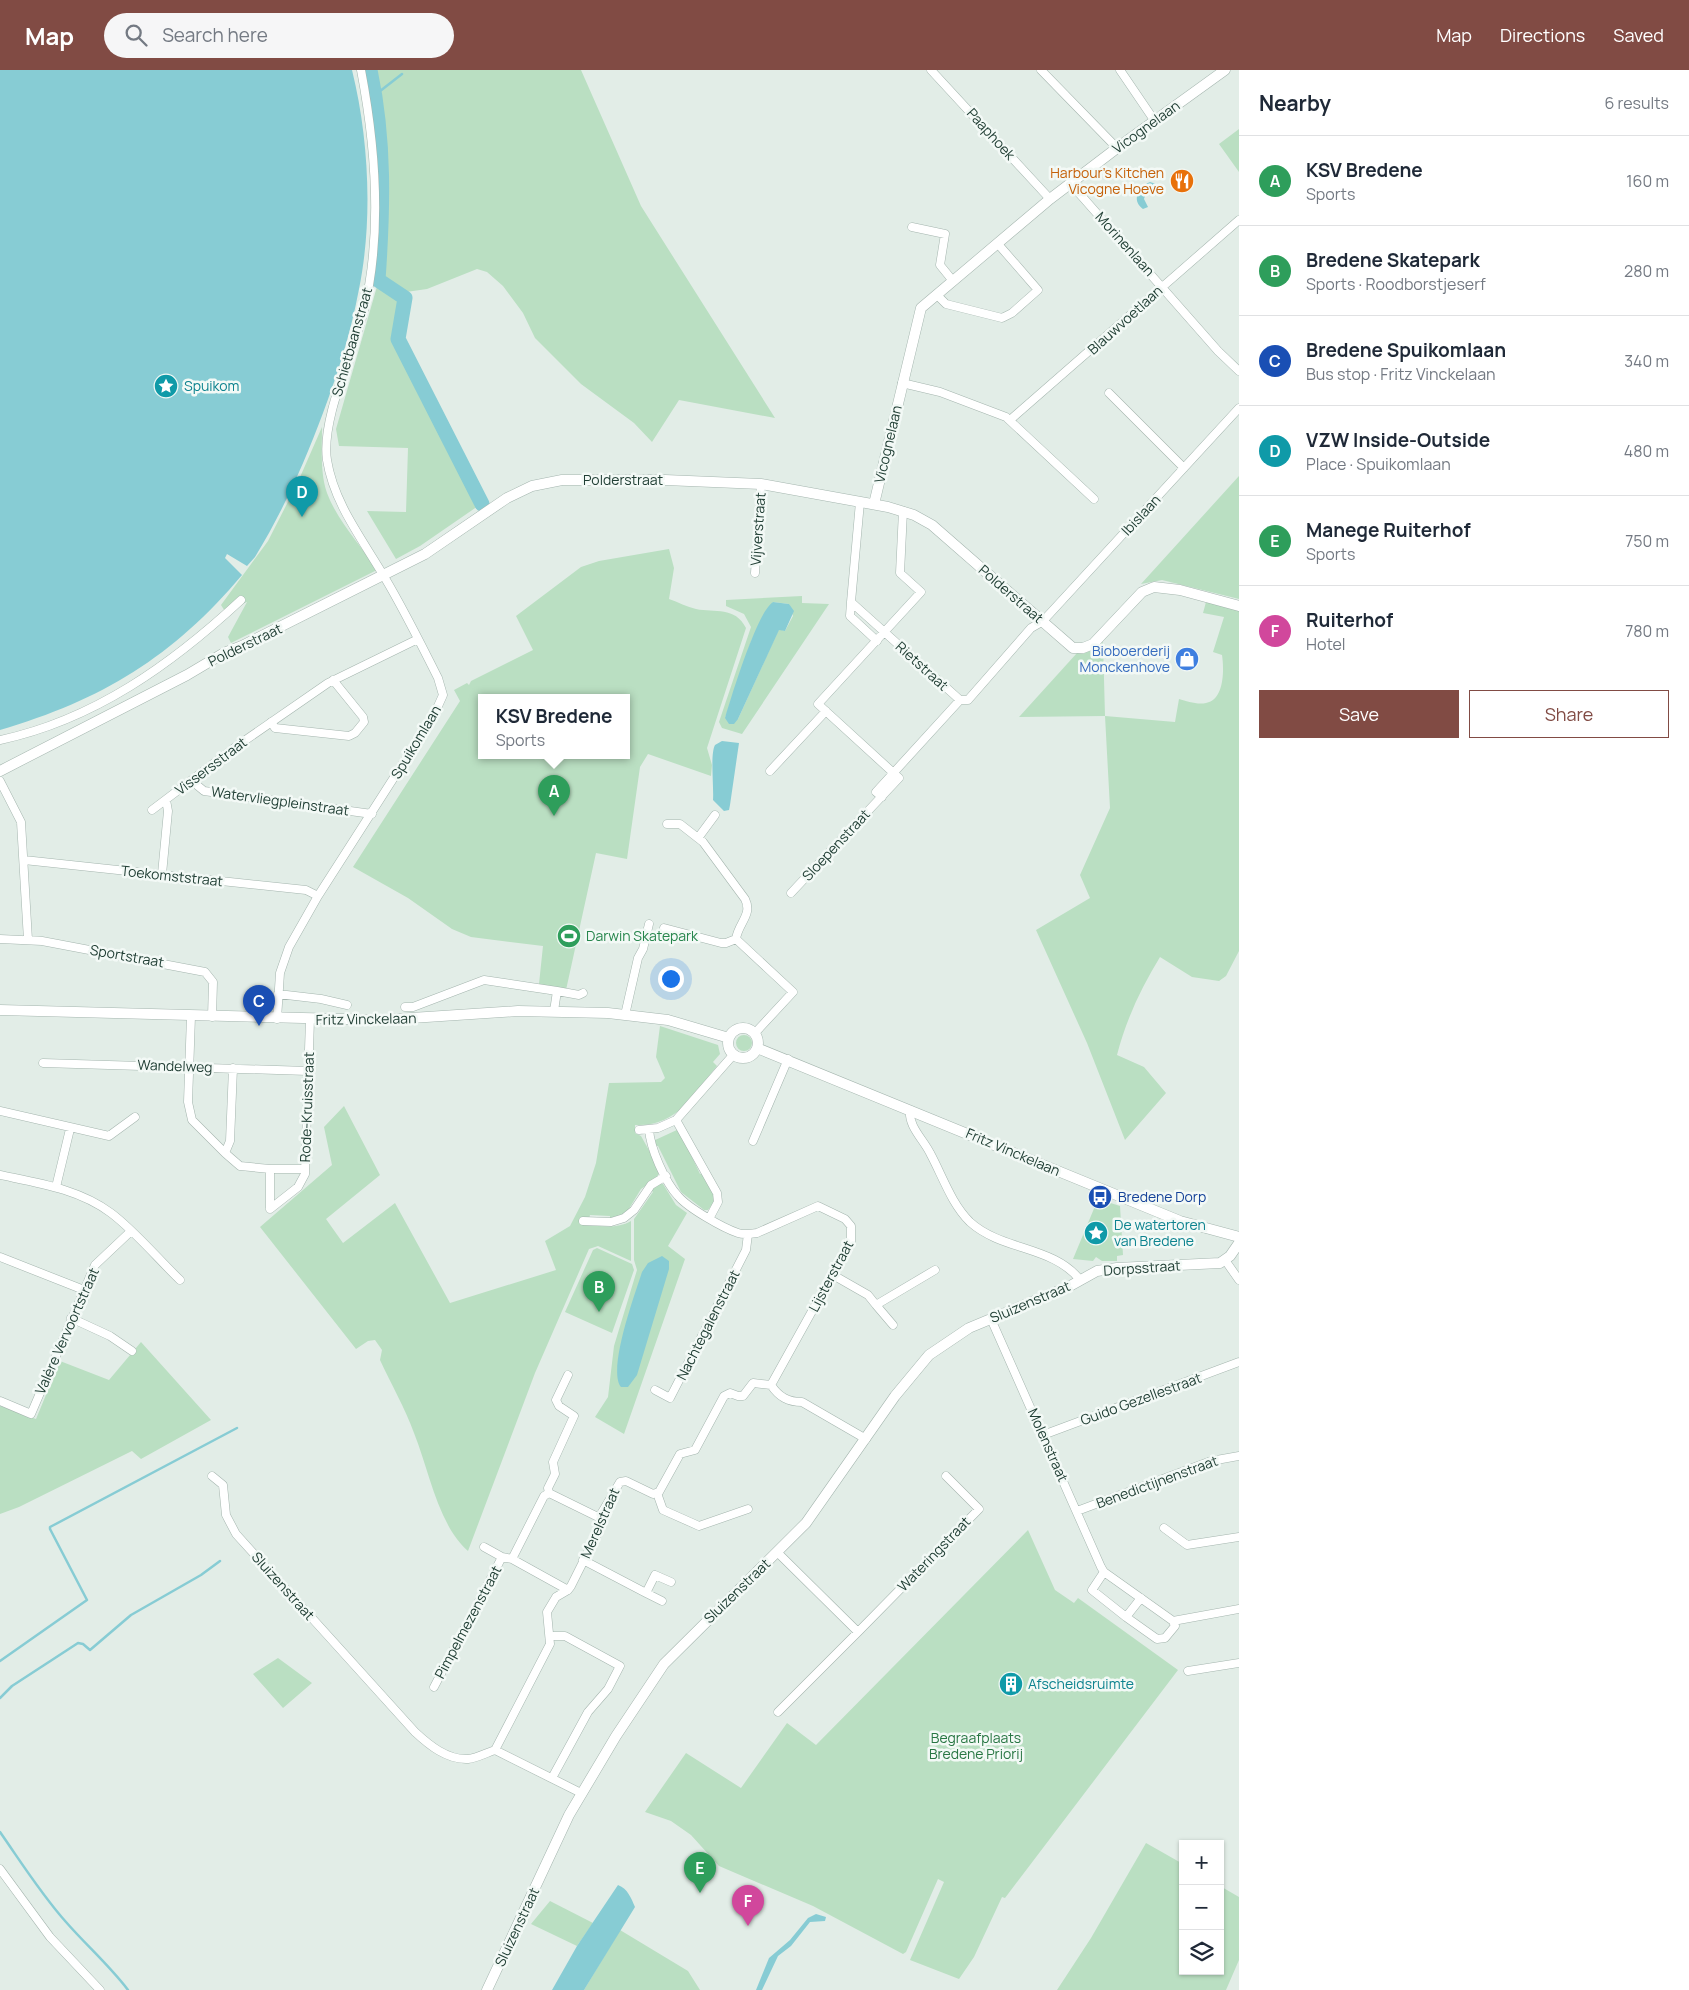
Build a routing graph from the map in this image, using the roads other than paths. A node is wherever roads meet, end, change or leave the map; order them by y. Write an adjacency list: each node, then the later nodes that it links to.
1 (361, 70): 21 (street, Schietbaanstraat)
2 (931, 70): 9 (street, Paaphoek)
3 (1041, 70): 7 (street)
4 (1120, 70): 6 (street)
5 (1225, 70): 6 (street, Vicognelaan)
6 (1154, 120): 7 (street, Vicognelaan)
7 (1116, 148): 8 (street, Vicognelaan)
8 (1071, 184): 9 (street, Vicognelaan); 14 (street, Morinenlaan)
9 (1050, 199): 12 (street, Vicognelaan)
10 (1239, 220): 14 (street, Blauwvoetlaan)
11 (912, 227): 13 (street)
12 (998, 244): 13 (street, Vicognelaan); 15 (street)
13 (953, 281): 15 (street, Vicognelaan)
14 (1163, 286): 16 (street, Morinenlaan); 20 (street, Blauwvoetlaan)
15 (937, 295): 17 (street, Vicognelaan)
16 (1239, 371)
17 (902, 383): 20 (street); 26 (street, Vicognelaan)
18 (1109, 393): 22 (street)
19 (1239, 408): 22 (street, Ibislaan)
20 (1010, 420): 24 (street)
21 (328, 463): 29 (street, Spuikomlaan)
22 (1184, 468): 33 (street, Ibislaan)
23 (761, 484): 25 (street, Polderstraat); 28 (street, Vijverstraat); 29 (street, Polderstraat)
24 (1094, 499)
25 (860, 502): 26 (street, Polderstraat); 31 (street, Rietstraat)
26 (874, 504): 27 (street, Polderstraat)
27 (903, 511): 33 (street, Polderstraat); 34 (street)
28 (755, 573)
29 (384, 576): 35 (street, Spuikomlaan); 42 (street, Polderstraat)
30 (241, 600): 41 (street)
31 (851, 602): 34 (street, Rietstraat); 36 (street, Rietstraat)
32 (1239, 606): 33 (street, Polderstraat)
33 (1043, 621): 38 (street, Sloepenstraat)
34 (885, 632): 36 (street, Rietstraat); 38 (street, Rietstraat)
35 (418, 639): 37 (street, Vissersstraat); 49 (street, Spuikomlaan)
36 (877, 641): 39 (street)
37 (333, 680): 40 (street, Vissersstraat); 40 (street)
38 (960, 700): 44 (street, Sloepenstraat)
39 (826, 711): 43 (street); 44 (street)
40 (271, 722): 46 (street, Vissersstraat)
41 (0, 740)
42 (0, 771)
43 (770, 771)
44 (894, 773): 55 (street, Sloepenstraat)
45 (0, 781): 53 (street)
46 (192, 781): 47 (street, Vissersstraat); 49 (street, Watervliegpleinstraat)
47 (166, 800): 48 (street, Vissersstraat); 54 (street)
48 (152, 810)
49 (372, 814): 56 (street, Spuikomlaan)
50 (715, 815): 52 (street)
51 (667, 824): 52 (street)
52 (698, 838): 59 (street)
53 (24, 860): 54 (street, Toekomststraat); 61 (street)
54 (162, 874): 56 (street, Toekomststraat)
55 (791, 893)
56 (318, 896): 64 (street, Spuikomlaan)
57 (650, 924): 68 (street)
58 (664, 928): 59 (street)
59 (736, 939): 74 (street)
60 (0, 940): 61 (street, Sportstraat)
61 (28, 940): 70 (street, Sportstraat)
62 (557, 991): 63 (street); 67 (street); 72 (street)
63 (583, 993)
64 (278, 994): 65 (street); 71 (street, Spuikomlaan)
65 (347, 1005)
66 (0, 1010): 69 (street, Fritz Vinckelaan)
67 (554, 1011): 68 (street, Fritz Vinckelaan); 72 (street, Fritz Vinckelaan)
68 (625, 1015): 75 (street, Fritz Vinckelaan)
69 (191, 1016): 70 (street, Fritz Vinckelaan); 80 (street)
70 (212, 1017): 71 (street, Fritz Vinckelaan)
71 (277, 1019): 73 (street, Fritz Vinckelaan)
72 (413, 1019): 73 (street, Fritz Vinckelaan)
73 (310, 1020): 82 (street, Rode-Kruisstraat)
74 (755, 1033): 75 (street); 76 (street)
75 (729, 1038): 77 (street)
76 (757, 1048): 77 (street); 78 (street, Fritz Vinckelaan)
77 (734, 1054): 86 (street)
78 (788, 1059): 83 (street, Fritz Vinckelaan); 90 (street)
79 (43, 1063): 80 (street, Wandelweg)
80 (189, 1067): 81 (street, Wandelweg); 91 (street)
81 (232, 1068): 82 (street, Wandelweg); 91 (street)
82 (308, 1071): 92 (street, Rode-Kruisstraat)
83 (910, 1110): 101 (street, Fritz Vinckelaan); 108 (street)
84 (0, 1111): 87 (street)
85 (135, 1117): 87 (street)
86 (676, 1120): 89 (street); 97 (street)
87 (70, 1128): 96 (street)
88 (640, 1130): 89 (street)
89 (649, 1130): 95 (street)
90 (753, 1141)
91 (225, 1153): 93 (street)
92 (305, 1168): 93 (street); 93 (street, Rode-Kruisstraat)
93 (270, 1169)
94 (0, 1175): 96 (street)
95 (666, 1176): 97 (street); 98 (street)
96 (56, 1187): 99 (street)
97 (710, 1217): 100 (street)
98 (583, 1221)
99 (130, 1232): 107 (street); 110 (street, Valère Vervoortstraat)
100 (748, 1234): 106 (street, Lijsterstraat); 119 (street, Nachtegalenstraat)
101 (1239, 1237)
102 (1239, 1243): 104 (street)
103 (0, 1257): 110 (street)
104 (1225, 1260): 108 (street, Dorpsstraat); 109 (street)
105 (935, 1270): 111 (street)
106 (833, 1275): 111 (street); 118 (street, Lijsterstraat)
107 (180, 1280)
108 (1080, 1280): 113 (street, Sluizenstraat)
109 (1239, 1280)
110 (84, 1290): 112 (street, Valère Vervoortstraat)
111 (876, 1305): 114 (street)
112 (71, 1318): 115 (street); 120 (street, Valère Vervoortstraat)
113 (991, 1319): 121 (street, Molenstraat); 122 (street, Sluizenstraat)
114 (893, 1325)
115 (132, 1351)
116 (1239, 1362): 121 (street, Guido Gezellestraat)
117 (568, 1375): 126 (street)
118 (771, 1385): 122 (street); 127 (street)
119 (655, 1390)
120 (0, 1401)
121 (1043, 1435): 129 (street, Molenstraat)
122 (866, 1439): 134 (street, Sluizenstraat)
123 (1239, 1456): 129 (street, Benedictijnenstraat)
124 (212, 1476): 153 (street, Sluizenstraat)
125 (946, 1476): 147 (street, Wateringstraat)
126 (549, 1493): 130 (street); 136 (street)
127 (657, 1493): 128 (street); 130 (street, Merelstraat)
128 (748, 1509)
129 (1077, 1511): 138 (street, Molenstraat)
130 (600, 1518): 137 (street, Merelstraat)
131 (1164, 1528): 132 (street)
132 (1239, 1536)
133 (484, 1547): 135 (street)
134 (778, 1552): 147 (street); 155 (street, Sluizenstraat)
135 (502, 1557): 136 (street); 151 (street, Pimpelmezenstraat)
136 (512, 1559): 140 (street)
137 (583, 1560): 140 (street, Merelstraat); 141 (street)
138 (1104, 1572): 142 (street); 145 (street)
139 (671, 1582): 141 (street)
140 (568, 1590): 148 (street, Merelstraat)
141 (646, 1593): 143 (street)
142 (1140, 1598): 145 (street); 146 (street)
143 (662, 1601)
144 (1239, 1609): 146 (street)
145 (1126, 1617): 146 (street)
146 (1173, 1621)
147 (858, 1632): 152 (street, Wateringstraat)
148 (551, 1636): 153 (street, Merelstraat); 154 (street)
149 (1239, 1663): 150 (street)
150 (1188, 1672)
151 (434, 1687)
152 (778, 1712)
153 (495, 1750): 154 (street)
154 (552, 1778): 155 (street)
155 (581, 1793): 158 (street, Sluizenstraat)
156 (0, 1869): 157 (street)
157 (100, 1990)
158 (487, 1990)

